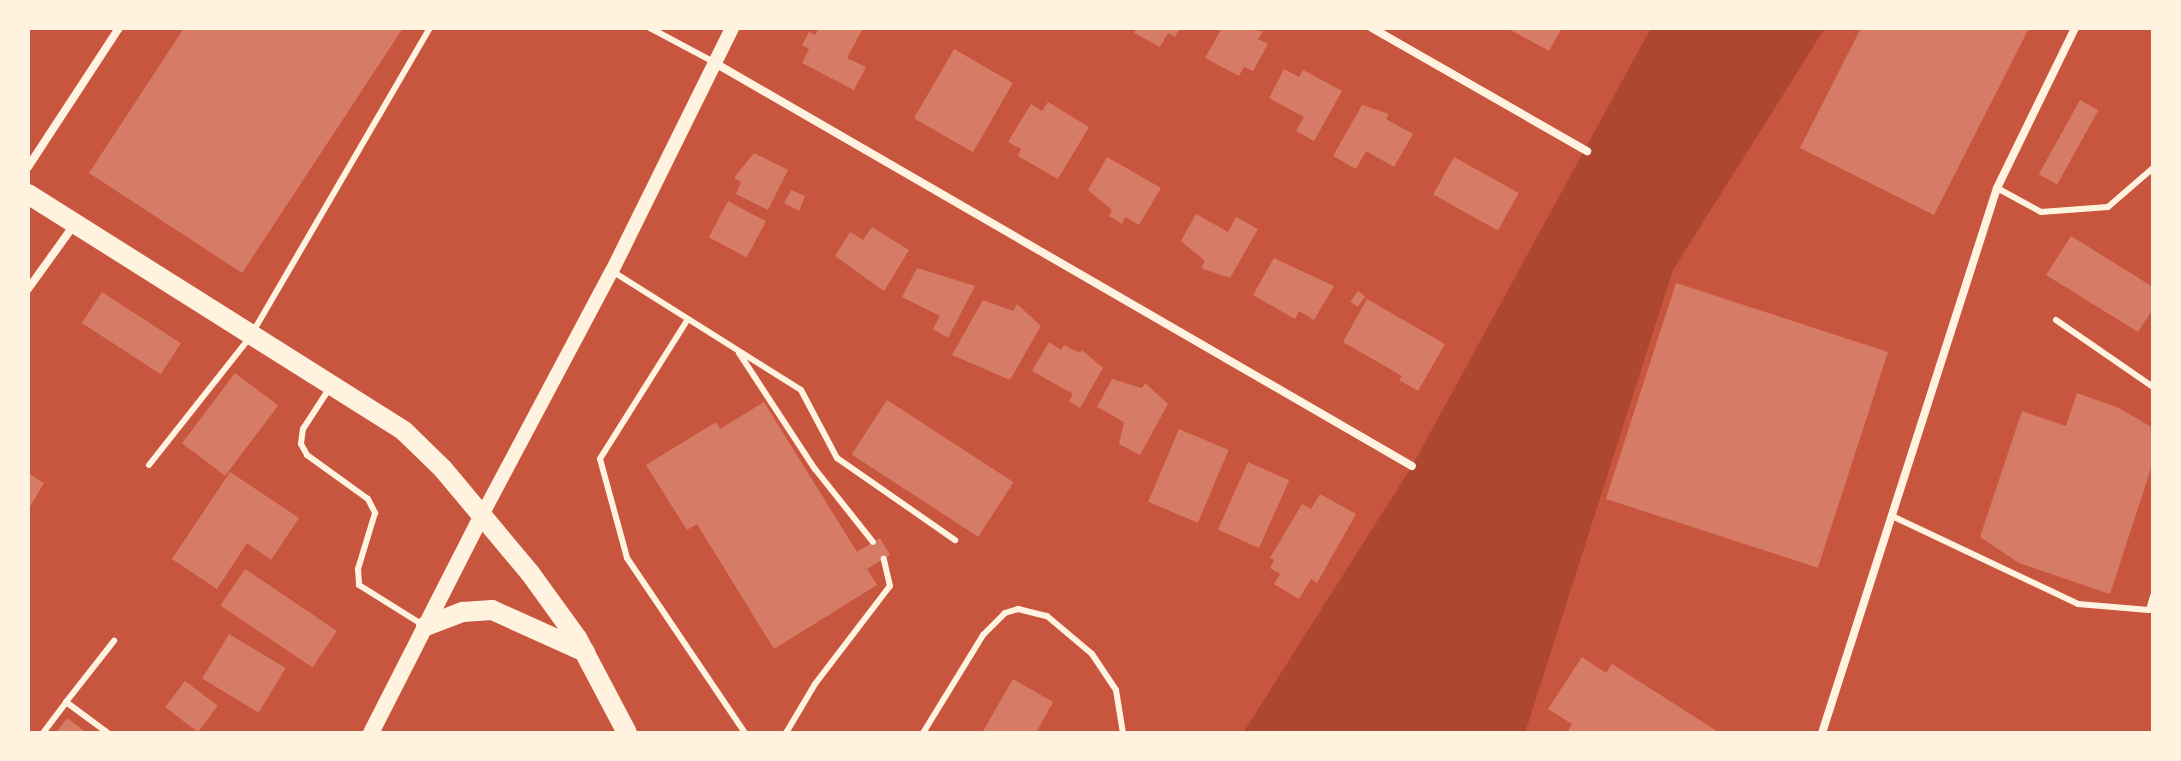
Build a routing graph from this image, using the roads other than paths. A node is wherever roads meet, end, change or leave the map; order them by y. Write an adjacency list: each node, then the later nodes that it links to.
1 (119, 28): 9 (street)
2 (430, 28): 18 (lane)
3 (650, 28): 7 (lane)
4 (732, 28): 7 (street)
5 (1372, 28): 8 (street)
6 (2075, 28): 11 (street)
7 (714, 62): 14 (street); 23 (street)
8 (1587, 151)
9 (28, 167)
10 (2153, 168): 11 (lane)
11 (1997, 188): 25 (street)
12 (28, 194): 13 (main road)
13 (74, 225): 15 (street); 18 (main road)
14 (612, 271): 16 (lane); 24 (street)
15 (28, 289)
16 (688, 319): 19 (lane); 38 (lane)
17 (2056, 320): 21 (lane)
18 (250, 337): 20 (main road); 22 (lane)
19 (735, 348): 26 (lane); 27 (lane)
20 (332, 385): 24 (main road); 30 (lane)
21 (2153, 387)
22 (149, 465)
23 (1412, 466)
24 (482, 515): 30 (main road); 32 (main road)
25 (1892, 516): 29 (lane); 42 (street)
26 (955, 540)
27 (873, 542)
28 (884, 559): 39 (lane)
29 (2153, 596)
30 (426, 626): 32 (main road); 37 (main road)
31 (114, 641): 33 (lane)
32 (585, 652): 34 (main road)
33 (66, 702): 35 (lane); 36 (lane)
34 (623, 728)
35 (43, 733)
36 (108, 733)
37 (371, 733)
38 (745, 733)
39 (786, 733)
40 (923, 733): 41 (lane)
41 (1123, 733)
42 (1822, 733)

